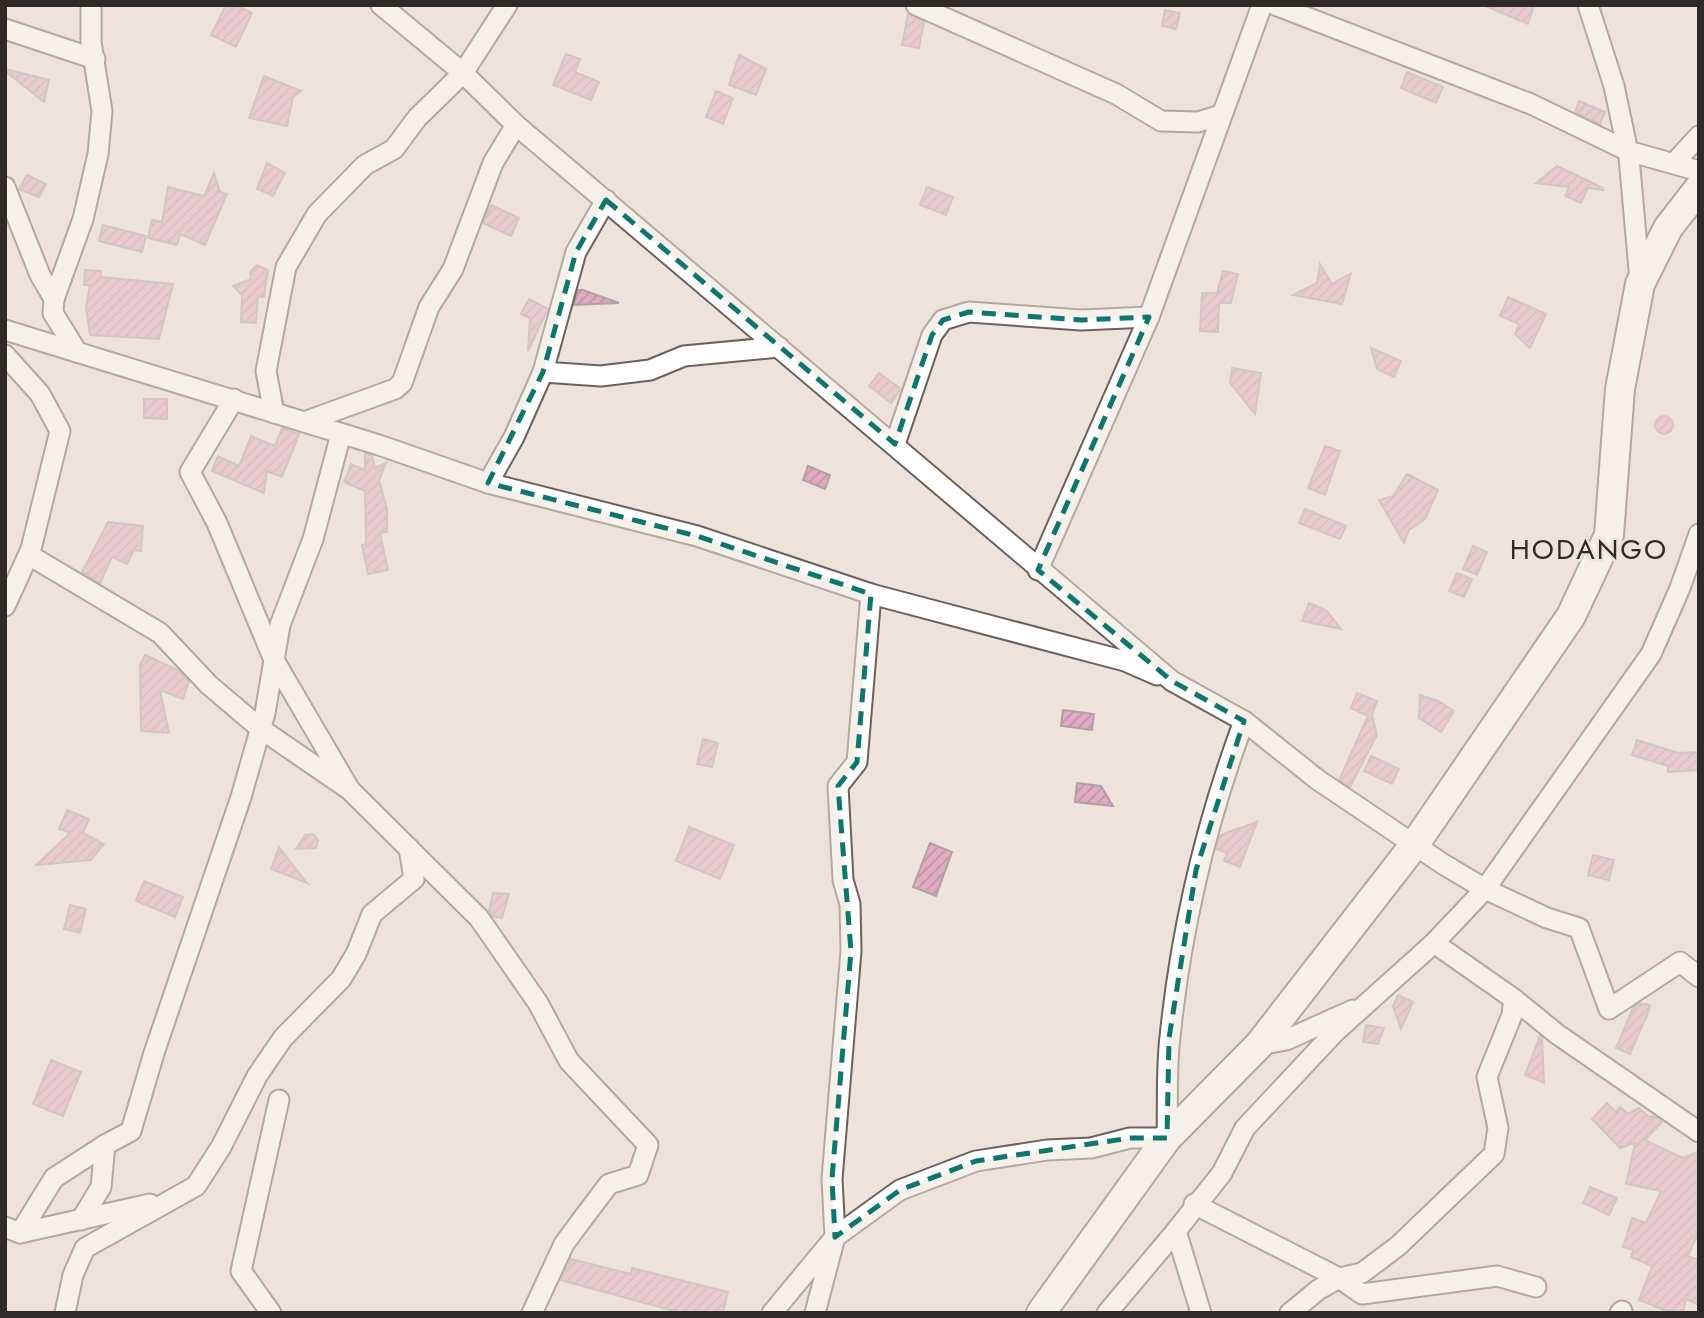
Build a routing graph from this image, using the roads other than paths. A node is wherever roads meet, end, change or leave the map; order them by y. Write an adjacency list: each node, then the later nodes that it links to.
1 (91, 5): 9 (street)
2 (381, 5): 10 (street)
3 (508, 5): 10 (street)
4 (916, 5): 11 (street)
5 (1262, 5): 11 (street)
6 (1275, 5): 14 (street)
7 (1588, 5): 14 (street)
8 (5, 29): 9 (street)
9 (95, 59): 21 (street)
10 (463, 74): 12 (street); 29 (street)
11 (1221, 115): 22 (street)
12 (516, 125): 19 (street); 30 (street)
13 (1699, 136): 15 (street)
14 (1628, 151): 15 (street); 20 (street)
15 (1675, 162): 16 (street)
16 (1699, 171)
17 (5, 187): 21 (street)
18 (1699, 188): 20 (main road)
19 (606, 200): 24 (street); 27 (street)
20 (1640, 284): 44 (main road)
21 (54, 299): 25 (street)
22 (1149, 317): 32 (street); 36 (street)
23 (5, 330): 25 (street)
24 (779, 347): 27 (street); 32 (street)
25 (77, 352): 28 (street)
26 (5, 355): 35 (street)
27 (543, 372): 33 (street)
28 (234, 399): 29 (street); 39 (street)
29 (274, 413): 30 (street)
30 (304, 422): 31 (street)
31 (341, 434): 33 (street); 39 (street)
32 (895, 444): 36 (street)
33 (488, 483): 37 (street)
34 (1699, 534): 46 (street)
35 (29, 555): 38 (street); 42 (street)
36 (1038, 569): 40 (street)
37 (871, 594): 40 (street); 61 (street)
38 (5, 606)
39 (274, 660): 42 (street); 43 (street)
40 (1172, 681): 41 (street)
41 (1244, 721): 44 (street); 54 (street)
42 (261, 729): 43 (street); 55 (street)
43 (351, 790): 45 (street)
44 (1415, 844): 46 (street); 51 (main road)
45 (409, 848): 56 (street); 66 (street)
46 (1485, 889): 47 (street); 48 (street)
47 (1434, 943): 49 (street); 50 (street)
48 (1699, 977)
49 (1514, 999): 53 (street); 62 (street)
50 (1370, 1003): 51 (street); 57 (street)
51 (1259, 1045): 54 (main road)
52 (279, 1100): 65 (street)
53 (1699, 1132)
54 (1167, 1138): 61 (street); 69 (main road)
55 (105, 1145): 58 (street); 59 (street)
56 (172, 1200): 58 (street); 64 (street)
57 (1194, 1205): 60 (street); 62 (street)
58 (81, 1220): 59 (street)
59 (12, 1230)
60 (1176, 1231): 70 (street); 71 (street)
61 (835, 1237): 67 (street); 68 (street)
62 (1339, 1278): 63 (street); 72 (street)
63 (1536, 1287)
64 (65, 1313)
65 (271, 1313)
66 (532, 1313)
67 (772, 1313)
68 (815, 1313)
69 (1041, 1313)
70 (1107, 1313)
71 (1201, 1313)
72 (1290, 1313)

